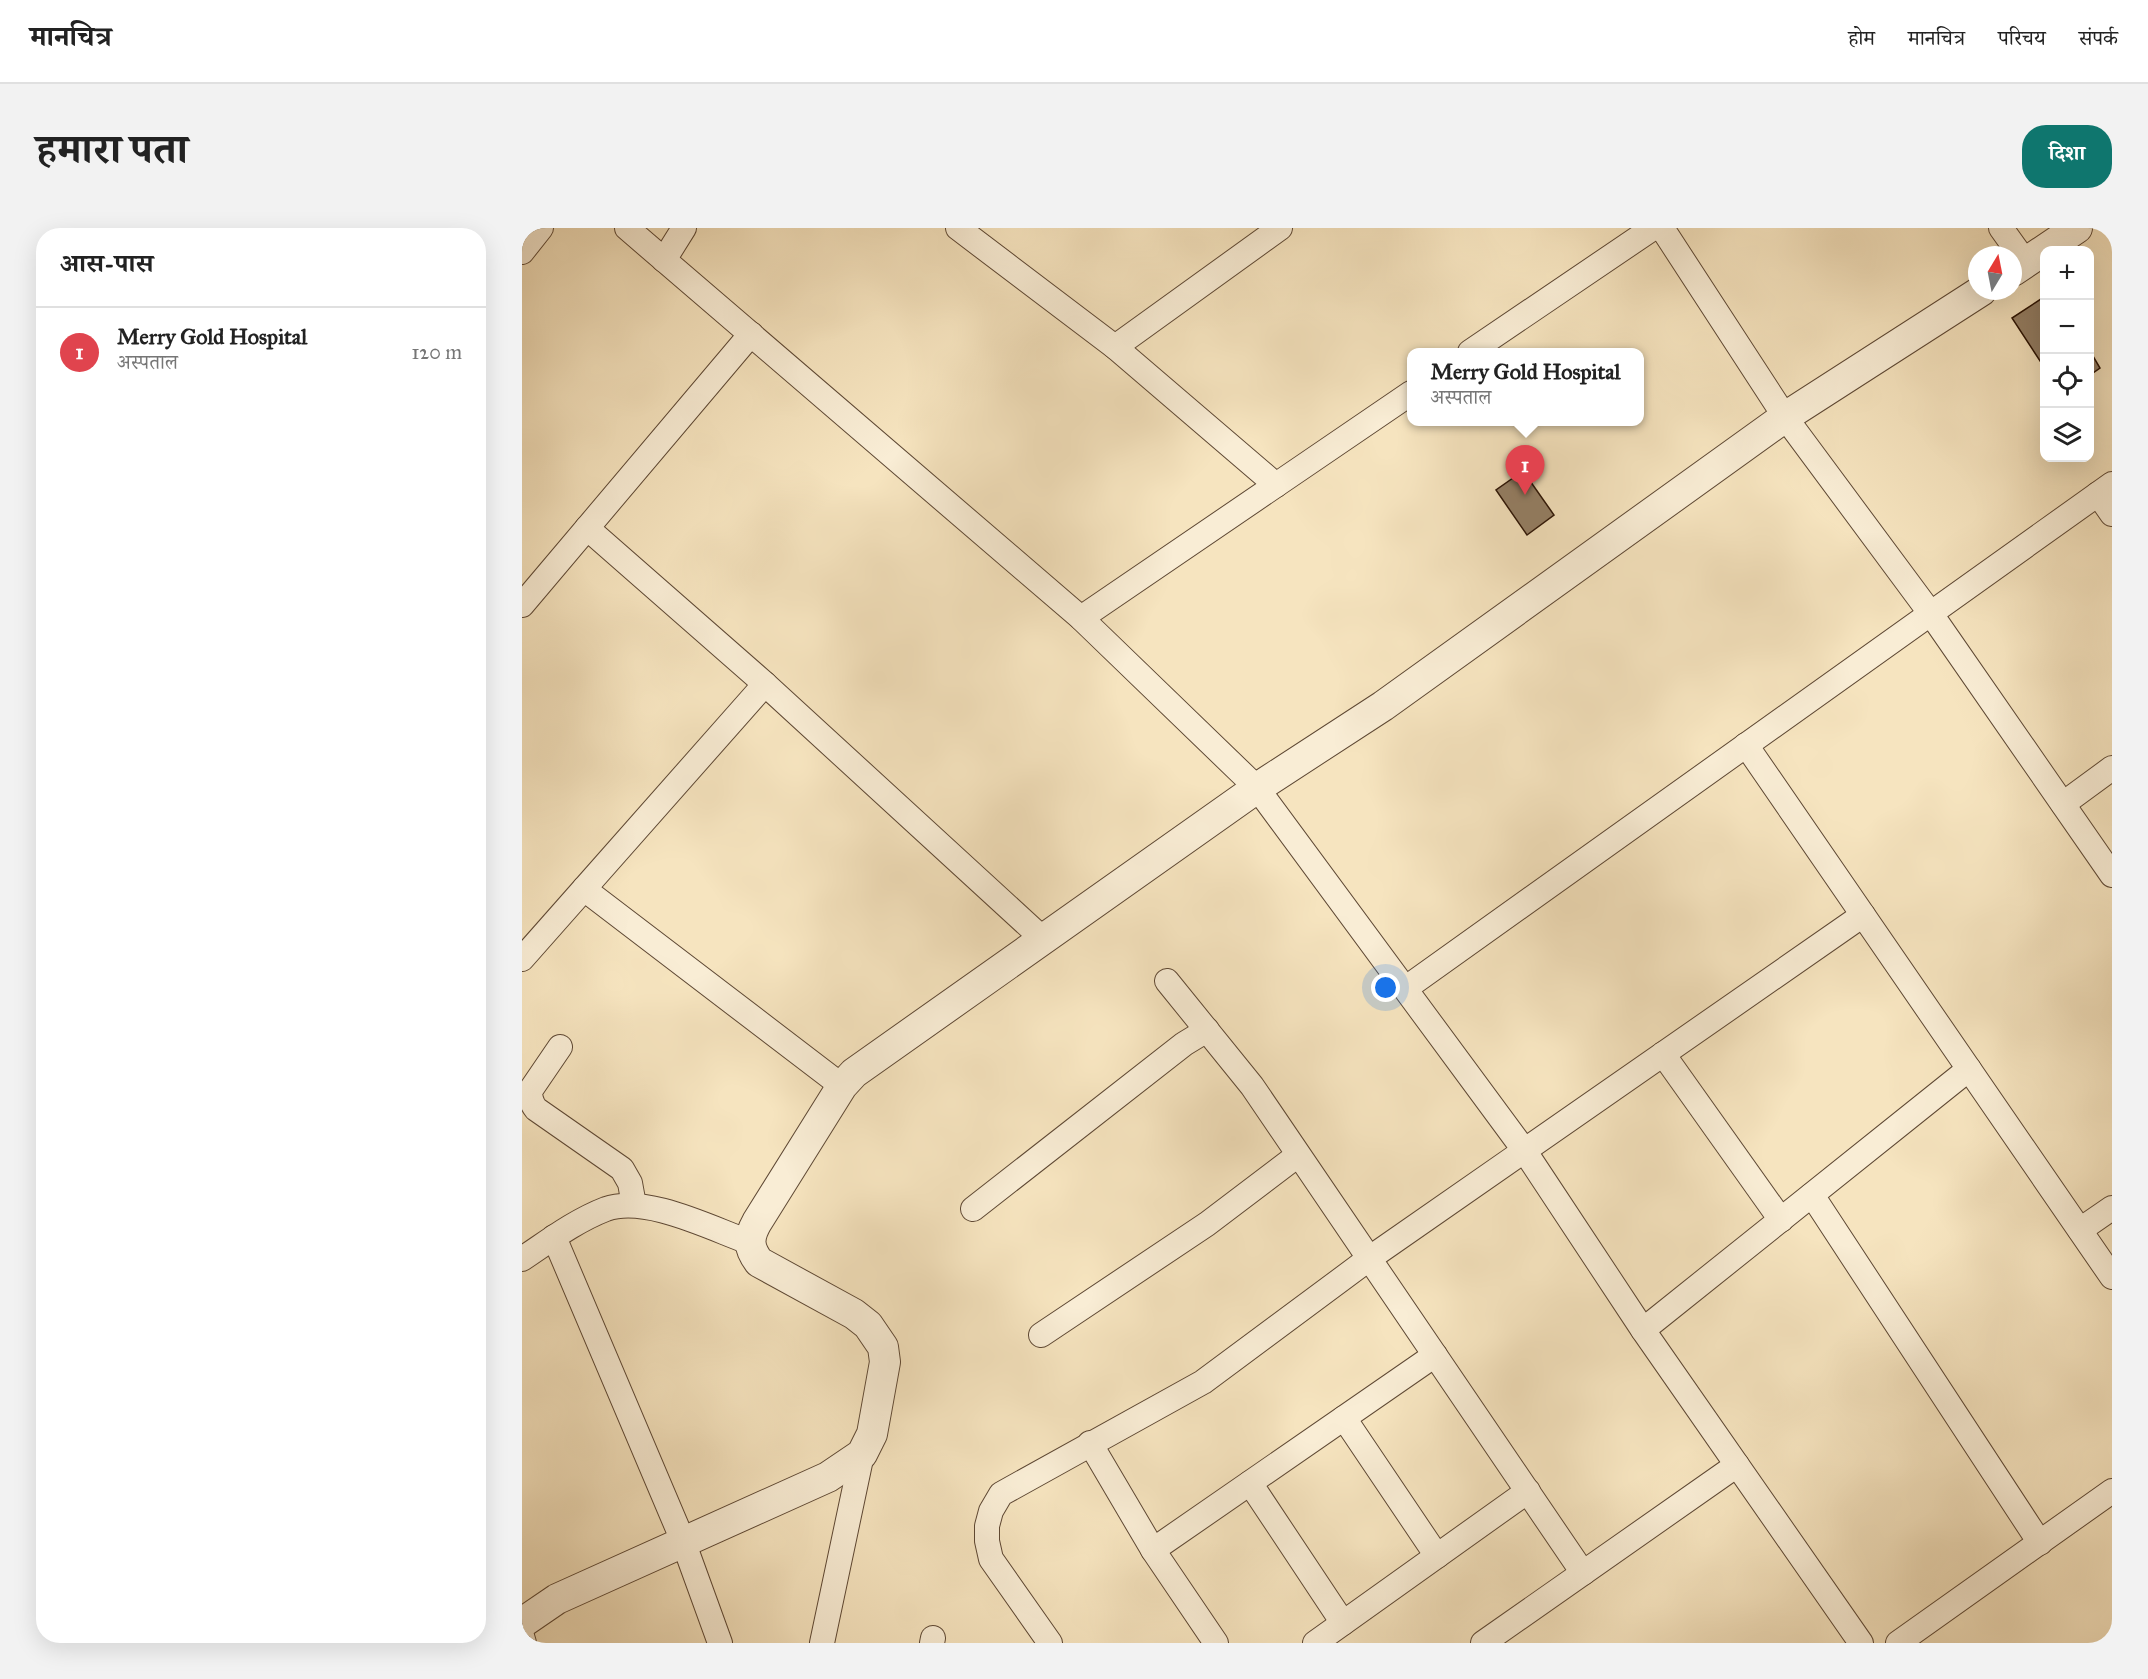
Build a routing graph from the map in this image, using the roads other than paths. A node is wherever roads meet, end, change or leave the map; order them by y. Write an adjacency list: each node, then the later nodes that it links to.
1 (542, 228): 11 (street)
2 (627, 228): 12 (street)
3 (684, 228): 12 (street)
4 (958, 228): 16 (street)
5 (1280, 228): 16 (street)
6 (1653, 228): 17 (street)
7 (1662, 228): 19 (street)
8 (2001, 228): 10 (street)
9 (2077, 228): 13 (street)
10 (2009, 246)
11 (522, 252)
12 (664, 260): 15 (street)
13 (2022, 265)
14 (1968, 299): 19 (street)
15 (751, 334): 23 (street); 26 (street)
16 (1115, 347): 20 (street)
17 (1476, 348)
18 (1407, 396): 20 (street)
19 (1785, 417): 25 (street); 30 (street)
20 (1276, 485): 26 (street)
21 (2105, 489): 22 (street); 25 (street)
22 (2112, 514)
23 (587, 528): 24 (street); 27 (street)
24 (522, 606)
25 (1931, 614): 28 (street); 31 (street)
26 (1081, 618): 30 (street)
27 (765, 684): 33 (street); 35 (street)
28 (1746, 745): 34 (street); 38 (street)
29 (2112, 768): 31 (street)
30 (1257, 788): 35 (street); 38 (street)
31 (2063, 804): 32 (street)
32 (2112, 875)
33 (584, 889): 36 (street); 43 (street)
34 (1863, 915): 41 (street); 42 (street)
35 (1042, 939): 43 (street)
36 (522, 959)
37 (1167, 981): 39 (street)
38 (1406, 988): 44 (street)
39 (1207, 1030): 45 (street); 49 (street)
40 (560, 1047): 47 (street)
41 (1663, 1054): 44 (street); 50 (street)
42 (1969, 1069): 46 (street); 51 (street)
43 (842, 1086): 53 (street)
44 (1524, 1150): 54 (street); 57 (street)
45 (1298, 1155): 54 (street); 58 (street)
46 (1812, 1195): 50 (street); 68 (street)
47 (634, 1205): 52 (street); 53 (street)
48 (2112, 1208): 51 (street)
49 (973, 1209)
50 (1781, 1220): 57 (street)
51 (2080, 1230): 56 (street)
52 (554, 1238): 55 (street); 67 (street)
53 (749, 1242): 62 (street)
54 (1370, 1258): 59 (street); 61 (street)
55 (522, 1259)
56 (2112, 1277)
57 (1643, 1330): 63 (street)
58 (1041, 1335)
59 (1435, 1355): 60 (street); 65 (street)
60 (1344, 1418): 64 (street); 70 (street)
61 (1090, 1443): 69 (street); 78 (street)
62 (862, 1454): 67 (street); 77 (street)
63 (1737, 1465): 71 (street); 82 (street)
64 (1250, 1483): 69 (street); 73 (street)
65 (1528, 1491): 70 (street); 71 (street)
66 (2112, 1491): 68 (street)
67 (683, 1541): 72 (street); 76 (street)
68 (2040, 1542): 83 (street)
69 (1153, 1550): 79 (street)
70 (1437, 1556): 73 (street)
71 (1583, 1573): 81 (street)
72 (522, 1623)
73 (1343, 1623): 80 (street)
74 (522, 1636): 75 (street)
75 (524, 1643)
76 (720, 1643)
77 (822, 1643)
78 (1050, 1643)
79 (1216, 1643)
80 (1315, 1643)
81 (1483, 1643)
82 (1861, 1643)
83 (1898, 1643)

